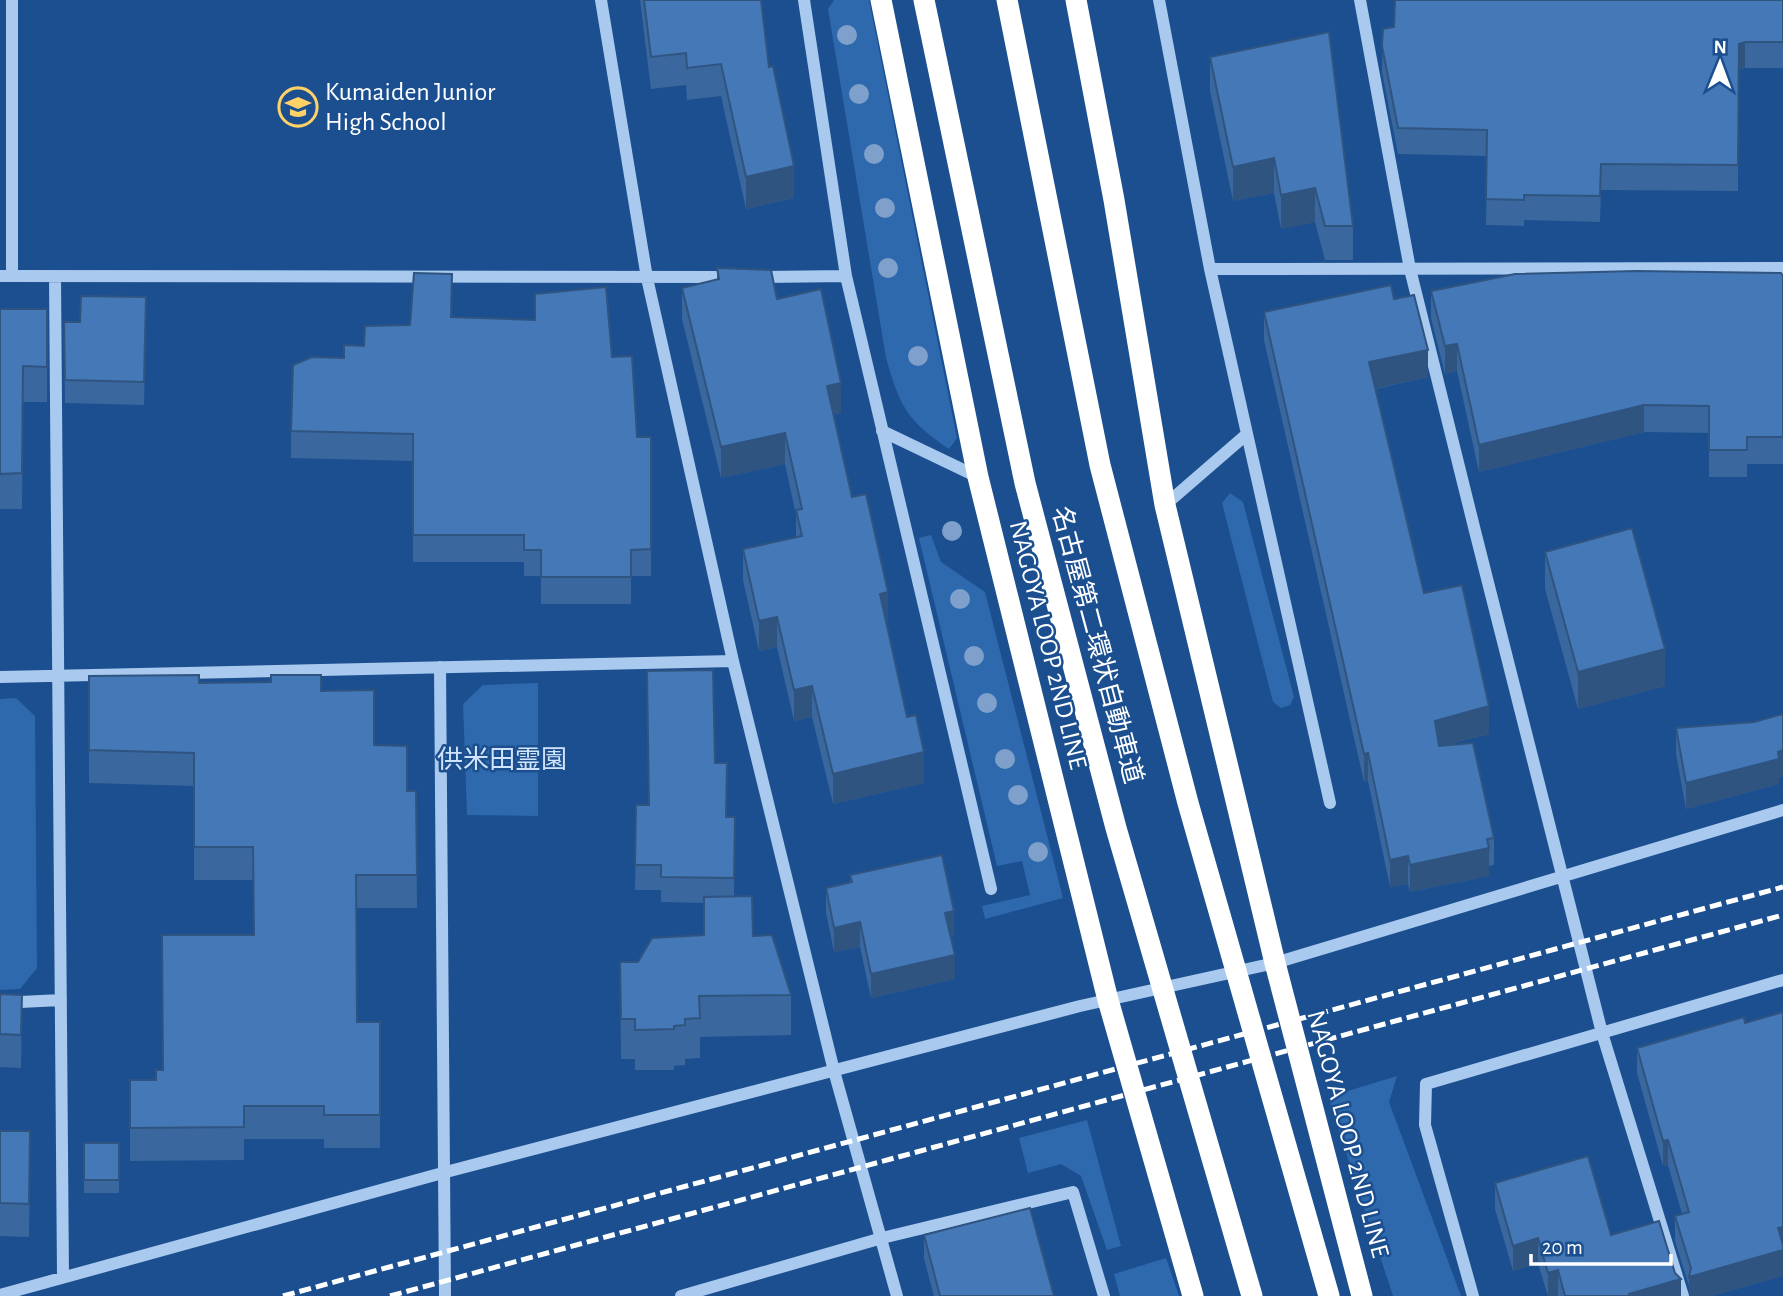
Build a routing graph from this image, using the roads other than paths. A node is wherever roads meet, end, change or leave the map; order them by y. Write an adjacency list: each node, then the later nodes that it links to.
1 (12, 0): 13 (street)
2 (601, 0): 16 (street)
3 (804, 0): 14 (street)
4 (881, 0): 19 (highway, NAGOYA LOOP 2ND LINE)
5 (924, 0): 45 (highway, 名古屋第二環状自動車道, bridge)
6 (1007, 0): 46 (highway, 名古屋第二環状自動車道, bridge)
7 (1076, 0): 20 (highway, NAGOYA LOOP 2ND LINE)
8 (1159, 0): 12 (street)
9 (1360, 0): 11 (street)
10 (1783, 268): 11 (street)
11 (1410, 269): 12 (street); 27 (street)
12 (1210, 270): 18 (street)
13 (6, 276): 15 (street)
14 (846, 276): 16 (street); 17 (street)
15 (55, 277): 16 (street); 23 (street)
16 (646, 278): 21 (street)
17 (882, 431): 19 (street); 28 (street)
18 (1247, 434): 20 (street); 25 (street)
19 (978, 477): 32 (highway, NAGOYA LOOP 2ND LINE)
20 (1166, 505): 29 (highway, NAGOYA LOOP 2ND LINE)
21 (733, 661): 22 (street); 35 (street)
22 (440, 667): 23 (street); 36 (street)
23 (58, 676): 24 (street); 31 (street)
24 (0, 677)
25 (1330, 803)
26 (1783, 810): 27 (street)
27 (1562, 877): 29 (street); 34 (street)
28 (991, 889)
29 (1275, 963): 32 (street); 47 (highway, NAGOYA LOOP 2ND LINE)
30 (1783, 980): 34 (street)
31 (61, 1000): 33 (street); 38 (street)
32 (1108, 1000): 35 (street); 44 (highway, NAGOYA LOOP 2ND LINE)
33 (0, 1003)
34 (1602, 1033): 48 (street); 49 (street)
35 (834, 1071): 36 (street); 37 (street)
36 (446, 1171): 38 (street); 40 (street)
37 (882, 1238): 41 (street); 42 (street); 43 (street)
38 (63, 1277): 39 (street)
39 (0, 1295)
40 (446, 1296)
41 (681, 1296)
42 (897, 1296)
43 (1104, 1296)
44 (1193, 1296)
45 (1252, 1296)
46 (1329, 1296)
47 (1362, 1296)
48 (1473, 1296)
49 (1683, 1296)

